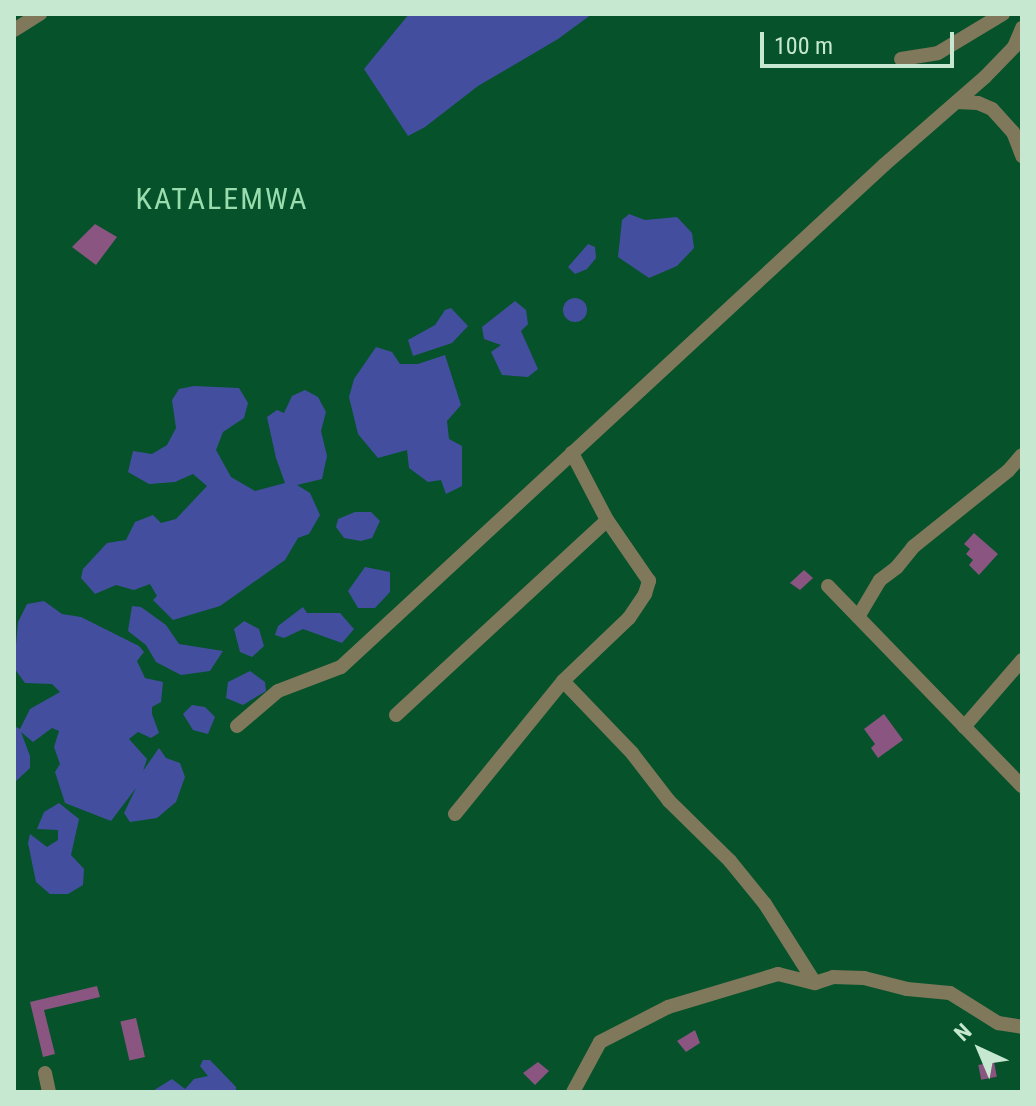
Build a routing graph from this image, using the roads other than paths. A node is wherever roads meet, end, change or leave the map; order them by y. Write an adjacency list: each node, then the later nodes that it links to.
1 (40, 14): 4 (street)
2 (1003, 14): 5 (street)
3 (1022, 28): 6 (street)
4 (14, 30)
5 (901, 59)
6 (981, 81): 7 (street); 8 (street)
7 (957, 102): 8 (street); 10 (street)
8 (985, 106): 9 (street)
9 (1022, 156)
10 (572, 453): 12 (street); 18 (street)
11 (1022, 455): 14 (street)
12 (607, 520): 16 (street); 17 (street)
13 (828, 586): 14 (street)
14 (858, 617): 19 (street)
15 (1022, 660): 19 (street)
16 (563, 681): 21 (street); 22 (street)
17 (396, 715)
18 (237, 726)
19 (964, 727): 20 (street)
20 (1022, 786)
21 (455, 814)
22 (815, 983): 23 (street); 26 (street)
23 (1022, 1027)
24 (45, 1073): 25 (street)
25 (49, 1092)
26 (573, 1092)

